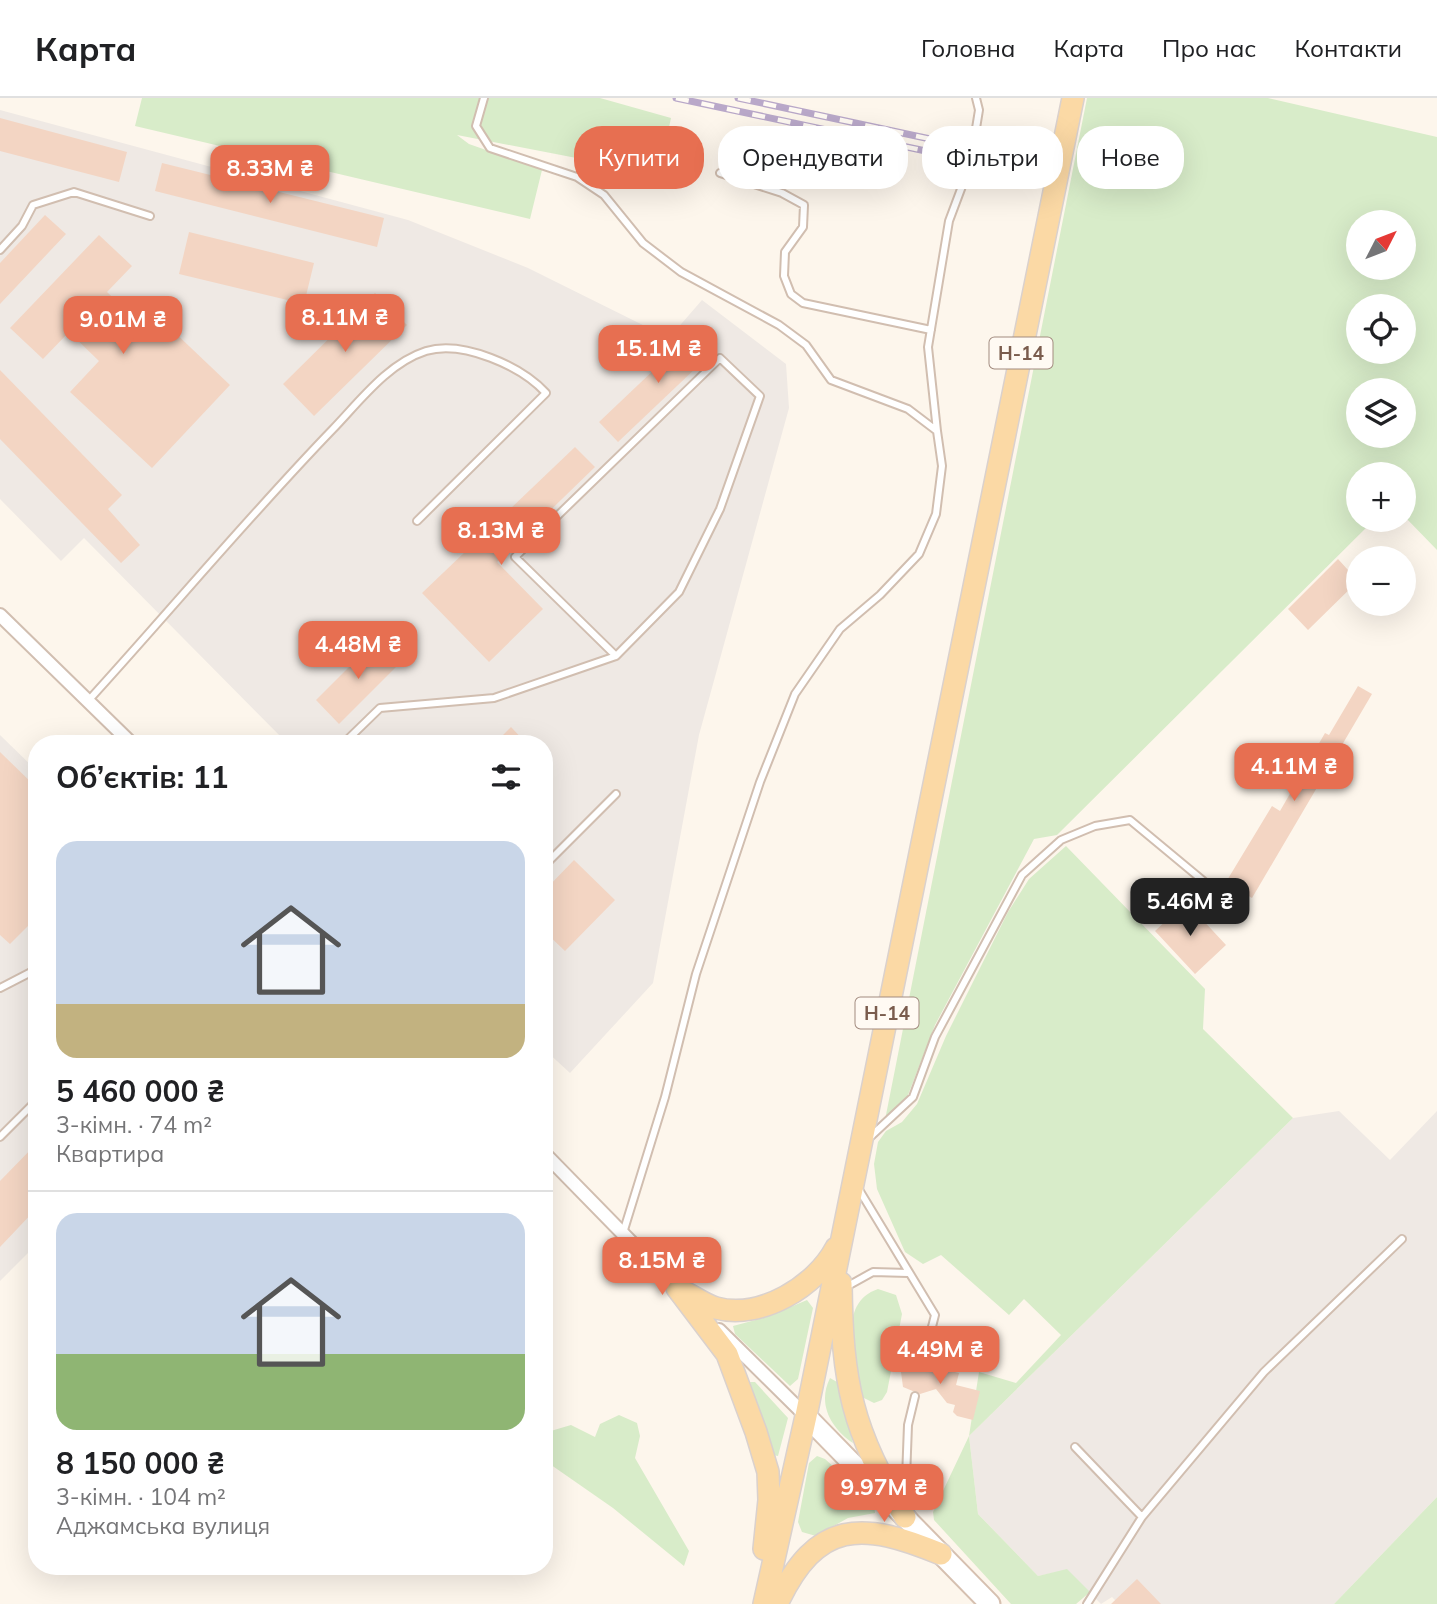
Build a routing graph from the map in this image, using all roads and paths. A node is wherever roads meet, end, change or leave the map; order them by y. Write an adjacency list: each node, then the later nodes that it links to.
1 (484, 98): 8 (lane)
2 (976, 98): 7 (lane)
3 (1073, 98): 22 (main road, Н-14)
4 (770, 189): 7 (lane)
5 (150, 216): 6 (lane)
6 (0, 250)
7 (931, 330): 8 (lane)
8 (937, 431): 25 (lane)
9 (417, 521): 12 (lane)
10 (0, 614): 12 (street)
11 (616, 656): 11 (lane); 14 (lane)
12 (88, 701): 13 (street)
13 (123, 735)
14 (352, 735)
15 (616, 794): 16 (lane)
16 (553, 857)
17 (1242, 913): 22 (lane)
18 (28, 974): 19 (lane)
19 (0, 988)
20 (28, 1109): 21 (lane)
21 (0, 1137)
22 (860, 1146): 24 (main road, Н-14)
23 (553, 1162): 25 (street)
24 (853, 1181): 26 (main road, Н-14); 28 (lane)
25 (623, 1233): 29 (street)
26 (841, 1239): 29 (main road); 30 (main road); 33 (main road, Н-14)
27 (1402, 1240): 36 (lane)
28 (908, 1273): 30 (lane); 31 (lane)
29 (677, 1288): 33 (street); 38 (main road)
30 (842, 1290): 35 (main road)
31 (925, 1354)
32 (915, 1396): 35 (lane)
33 (806, 1416): 35 (main road); 39 (main road, Н-14)
34 (1075, 1447): 36 (lane)
35 (905, 1517): 37 (main road)
36 (1142, 1517): 42 (lane)
37 (941, 1554): 40 (main road); 41 (main road)
38 (758, 1604)
39 (764, 1604)
40 (777, 1604)
41 (990, 1604)
42 (1087, 1604)

